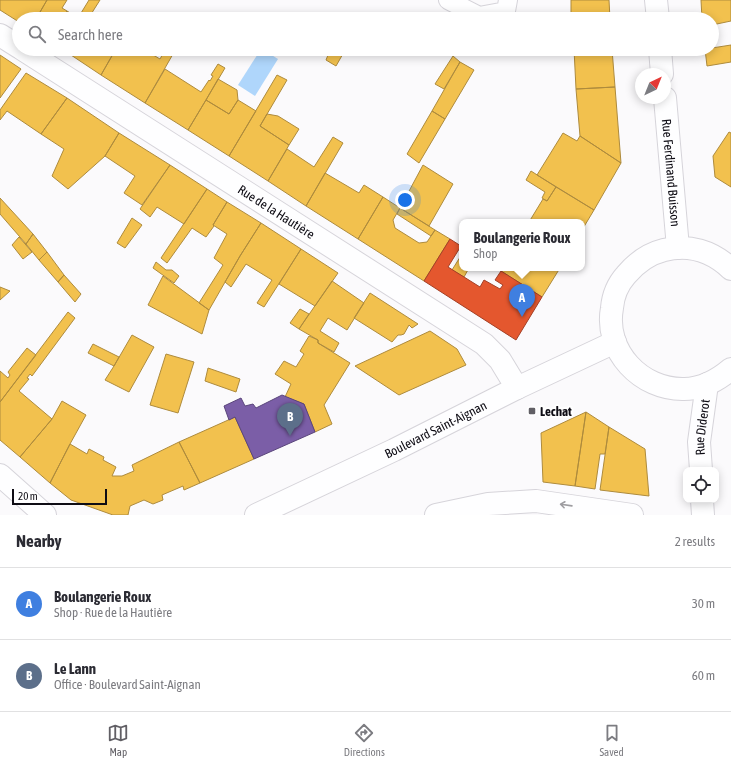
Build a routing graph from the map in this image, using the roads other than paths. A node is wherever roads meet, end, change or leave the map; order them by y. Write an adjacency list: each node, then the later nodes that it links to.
1 (448, 0): 4 (lane)
2 (508, 0): 5 (lane)
3 (656, 0): 6 (street)
4 (471, 12)
5 (501, 12)
6 (657, 12)
7 (0, 35): 8 (street)
8 (12, 43)
9 (33, 56): 18 (street, Rue de la Hautière)
10 (661, 56): 11 (street)
11 (662, 68)
12 (665, 104): 13 (street, Rue Ferdinand Buisson)
13 (678, 248): 14 (street); 15 (street)
14 (731, 269)
15 (615, 342): 17 (street); 18 (street, Boulevard Saint-Aignan)
16 (731, 369): 17 (street)
17 (707, 384): 19 (street, Rue Diderot)
18 (517, 388): 23 (street, Boulevard Saint-Aignan)
19 (700, 467)
20 (0, 475): 22 (street)
21 (702, 503): 26 (street)
22 (45, 515)
23 (256, 515)
24 (436, 515): 25 (street, one-way to 24)
25 (632, 515)
26 (703, 515)

